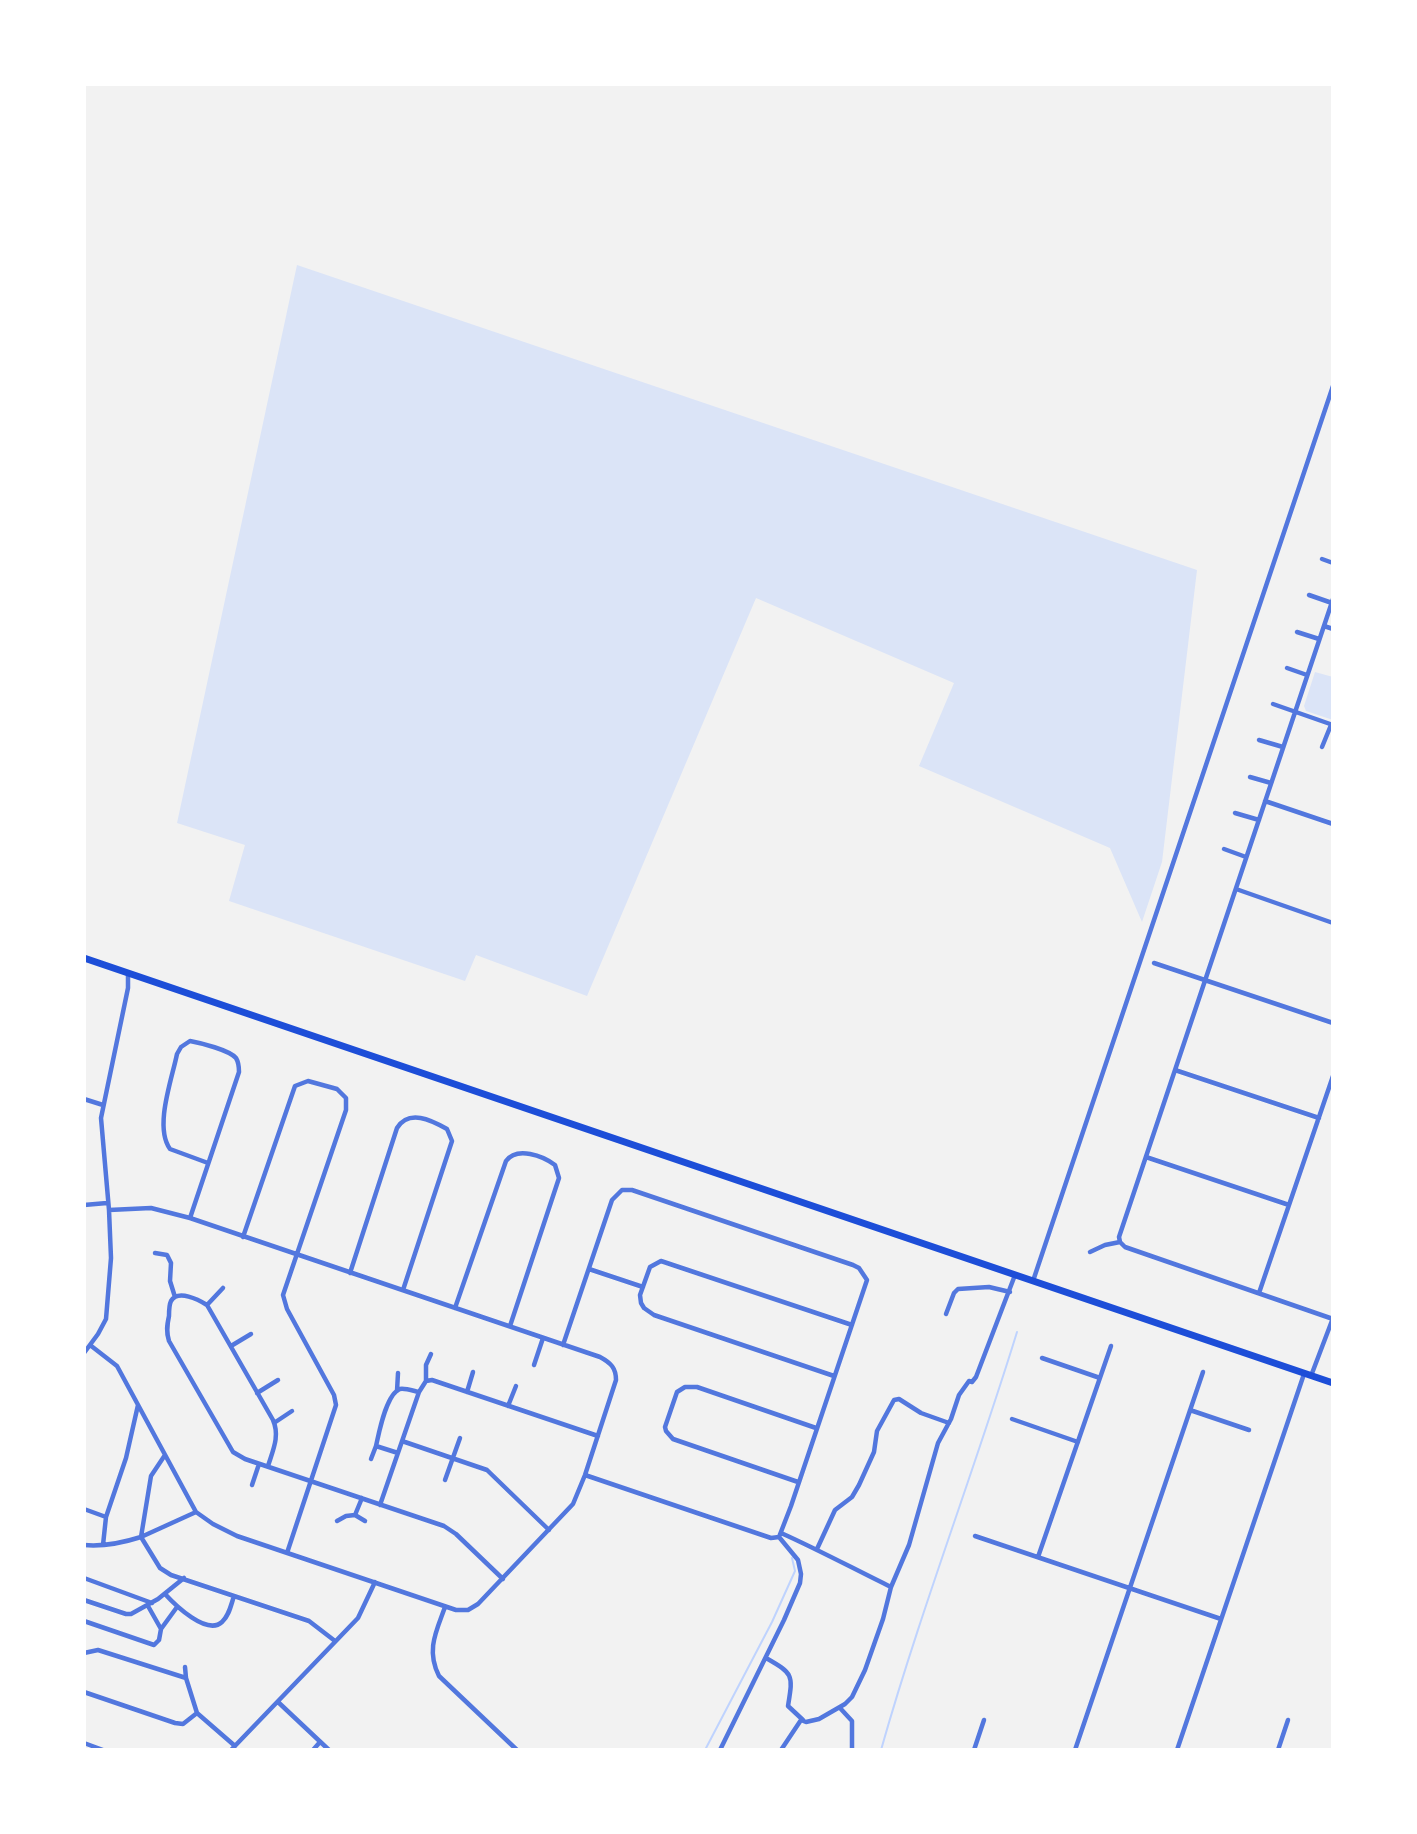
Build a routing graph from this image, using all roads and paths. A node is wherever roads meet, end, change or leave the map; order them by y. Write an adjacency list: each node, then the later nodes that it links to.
1 (1333, 386): 53 (street)
2 (1322, 559): 3 (street)
3 (1333, 563)
4 (1309, 595): 5 (street)
5 (1332, 601): 6 (street)
6 (1324, 626): 7 (street); 9 (street)
7 (1333, 629)
8 (1297, 632): 9 (street)
9 (1319, 639): 11 (street)
10 (1287, 668): 11 (street)
11 (1307, 675): 13 (street)
12 (1273, 704): 13 (street)
13 (1295, 712): 14 (street); 16 (street)
14 (1332, 725): 17 (street)
15 (1259, 740): 16 (street)
16 (1283, 747): 19 (street)
17 (1322, 747)
18 (1251, 777): 19 (street)
19 (1271, 783): 20 (street)
20 (1265, 801): 22 (street); 23 (street)
21 (1236, 813): 22 (street)
22 (1259, 820): 25 (street)
23 (1333, 824)
24 (1224, 849): 25 (street)
25 (1246, 857): 26 (street)
26 (1236, 889): 27 (street); 31 (street)
27 (1333, 923)
28 (84, 958): 30 (main road)
29 (1154, 963): 31 (street)
30 (128, 974): 36 (street); 52 (main road)
31 (1205, 980): 32 (street); 33 (street)
32 (1333, 1023)
33 (1175, 1070): 37 (street); 38 (street)
34 (1333, 1077): 37 (street)
35 (84, 1099): 36 (street)
36 (103, 1105): 40 (street)
37 (1319, 1118): 42 (street)
38 (1146, 1157): 42 (street); 46 (street)
39 (208, 1163): 39 (street); 44 (street)
40 (107, 1203): 41 (street); 43 (street)
41 (84, 1205)
42 (1289, 1205): 58 (street)
43 (109, 1210): 44 (street); 69 (street)
44 (190, 1218): 45 (street)
45 (243, 1236): 49 (street); 49 (street)
46 (1120, 1242): 47 (street); 58 (street)
47 (1090, 1252)
48 (154, 1253): 59 (street)
49 (296, 1256): 51 (street); 112 (street)
50 (589, 1269): 55 (street); 64 (street); 68 (street)
51 (350, 1273): 56 (street); 56 (street)
52 (1016, 1275): 53 (main road); 57 (street)
53 (1033, 1281): 79 (main road)
54 (223, 1287): 60 (street)
55 (643, 1287): 64 (street); 80 (street)
56 (403, 1290): 61 (street)
57 (1010, 1292): 62 (street); 95 (street)
58 (1259, 1293): 63 (street)
59 (178, 1296): 60 (street); 108 (street)
60 (207, 1305): 70 (street)
61 (455, 1308): 65 (street); 65 (street)
62 (946, 1314)
63 (1333, 1318): 79 (street)
64 (852, 1325): 80 (street)
65 (510, 1326): 67 (street)
66 (251, 1334): 70 (street)
67 (543, 1338): 68 (street); 75 (street)
68 (563, 1345): 99 (street)
69 (90, 1346): 72 (street); 90 (street)
70 (231, 1346): 89 (street)
71 (1111, 1346): 81 (street)
72 (84, 1353)
73 (431, 1354): 83 (street)
74 (1042, 1358): 81 (street)
75 (534, 1365)
76 (1203, 1371): 92 (street)
77 (473, 1372): 88 (street)
78 (398, 1373): 86 (street)
79 (1308, 1375): 84 (main road); 144 (street)
80 (834, 1376): 97 (street)
81 (1100, 1378): 102 (street)
82 (278, 1380): 89 (street)
83 (426, 1381): 87 (street); 88 (street)
84 (1333, 1383)
85 (516, 1386): 91 (street)
86 (397, 1391): 87 (street); 103 (street)
87 (419, 1392): 101 (street)
88 (467, 1392): 91 (street)
89 (257, 1393): 96 (street)
90 (138, 1405): 105 (street); 120 (street)
91 (508, 1406): 99 (street)
92 (1190, 1410): 98 (street); 137 (street)
93 (292, 1411): 96 (street)
94 (1012, 1419): 102 (street)
95 (949, 1423): 129 (street); 136 (street)
96 (274, 1424): 109 (street)
97 (816, 1428): 113 (street); 113 (street)
98 (1249, 1430)
99 (598, 1436): 110 (street)
100 (460, 1438): 106 (street)
101 (402, 1441): 104 (street); 106 (street)
102 (1078, 1442): 131 (street)
103 (376, 1446): 104 (street); 107 (street)
104 (398, 1453): 116 (street)
105 (165, 1455): 118 (street); 126 (street)
106 (453, 1458): 111 (street); 123 (street)
107 (371, 1459)
108 (259, 1464): 109 (street); 114 (street)
109 (268, 1466): 112 (street)
110 (585, 1475): 123 (street); 124 (street)
111 (445, 1479)
112 (311, 1481): 115 (street); 130 (street)
113 (798, 1482): 124 (street)
114 (252, 1485)
115 (362, 1498): 116 (street); 119 (street)
116 (380, 1504): 134 (street)
117 (84, 1509): 120 (street)
118 (196, 1512): 126 (street); 130 (street)
119 (355, 1515): 121 (street); 122 (street)
120 (106, 1516): 128 (street)
121 (337, 1521)
122 (365, 1521)
123 (549, 1530): 134 (street)
124 (780, 1535): 129 (street); 149 (street)
125 (975, 1536): 131 (street)
126 (141, 1537): 128 (street); 133 (street)
127 (84, 1545): 128 (street)
128 (104, 1545)
129 (817, 1549): 136 (street)
130 (287, 1553): 135 (street)
131 (1038, 1557): 137 (street)
132 (84, 1578): 141 (street)
133 (184, 1578): 138 (street); 139 (street)
134 (503, 1579): 143 (street)
135 (375, 1582): 143 (street); 147 (street)
136 (891, 1587): 154 (street)
137 (1130, 1588): 144 (street); 170 (street)
138 (165, 1594): 141 (street); 142 (street)
139 (234, 1596): 142 (street); 147 (street)
140 (84, 1600): 141 (street)
141 (150, 1604): 146 (street)
142 (177, 1607): 146 (street)
143 (445, 1607): 165 (street)
144 (1221, 1619): 171 (street)
145 (84, 1621): 146 (street)
146 (161, 1629)
147 (335, 1641): 153 (street)
148 (84, 1653): 151 (street)
149 (766, 1658): 158 (street); 166 (street)
150 (185, 1667): 151 (street)
151 (186, 1678): 155 (street)
152 (84, 1692): 155 (street)
153 (278, 1702): 159 (street); 161 (street)
154 (840, 1708): 158 (street); 168 (street)
155 (197, 1713): 161 (street)
156 (984, 1720): 169 (street)
157 (1288, 1720): 172 (street)
158 (804, 1722): 167 (street)
159 (320, 1742): 163 (street); 164 (street)
160 (84, 1743): 162 (street)
161 (233, 1748)
162 (103, 1750)
163 (313, 1750)
164 (329, 1750)
165 (517, 1750)
166 (720, 1750)
167 (781, 1750)
168 (852, 1750)
169 (974, 1750)
170 (1074, 1750)
171 (1177, 1750)
172 (1278, 1750)

